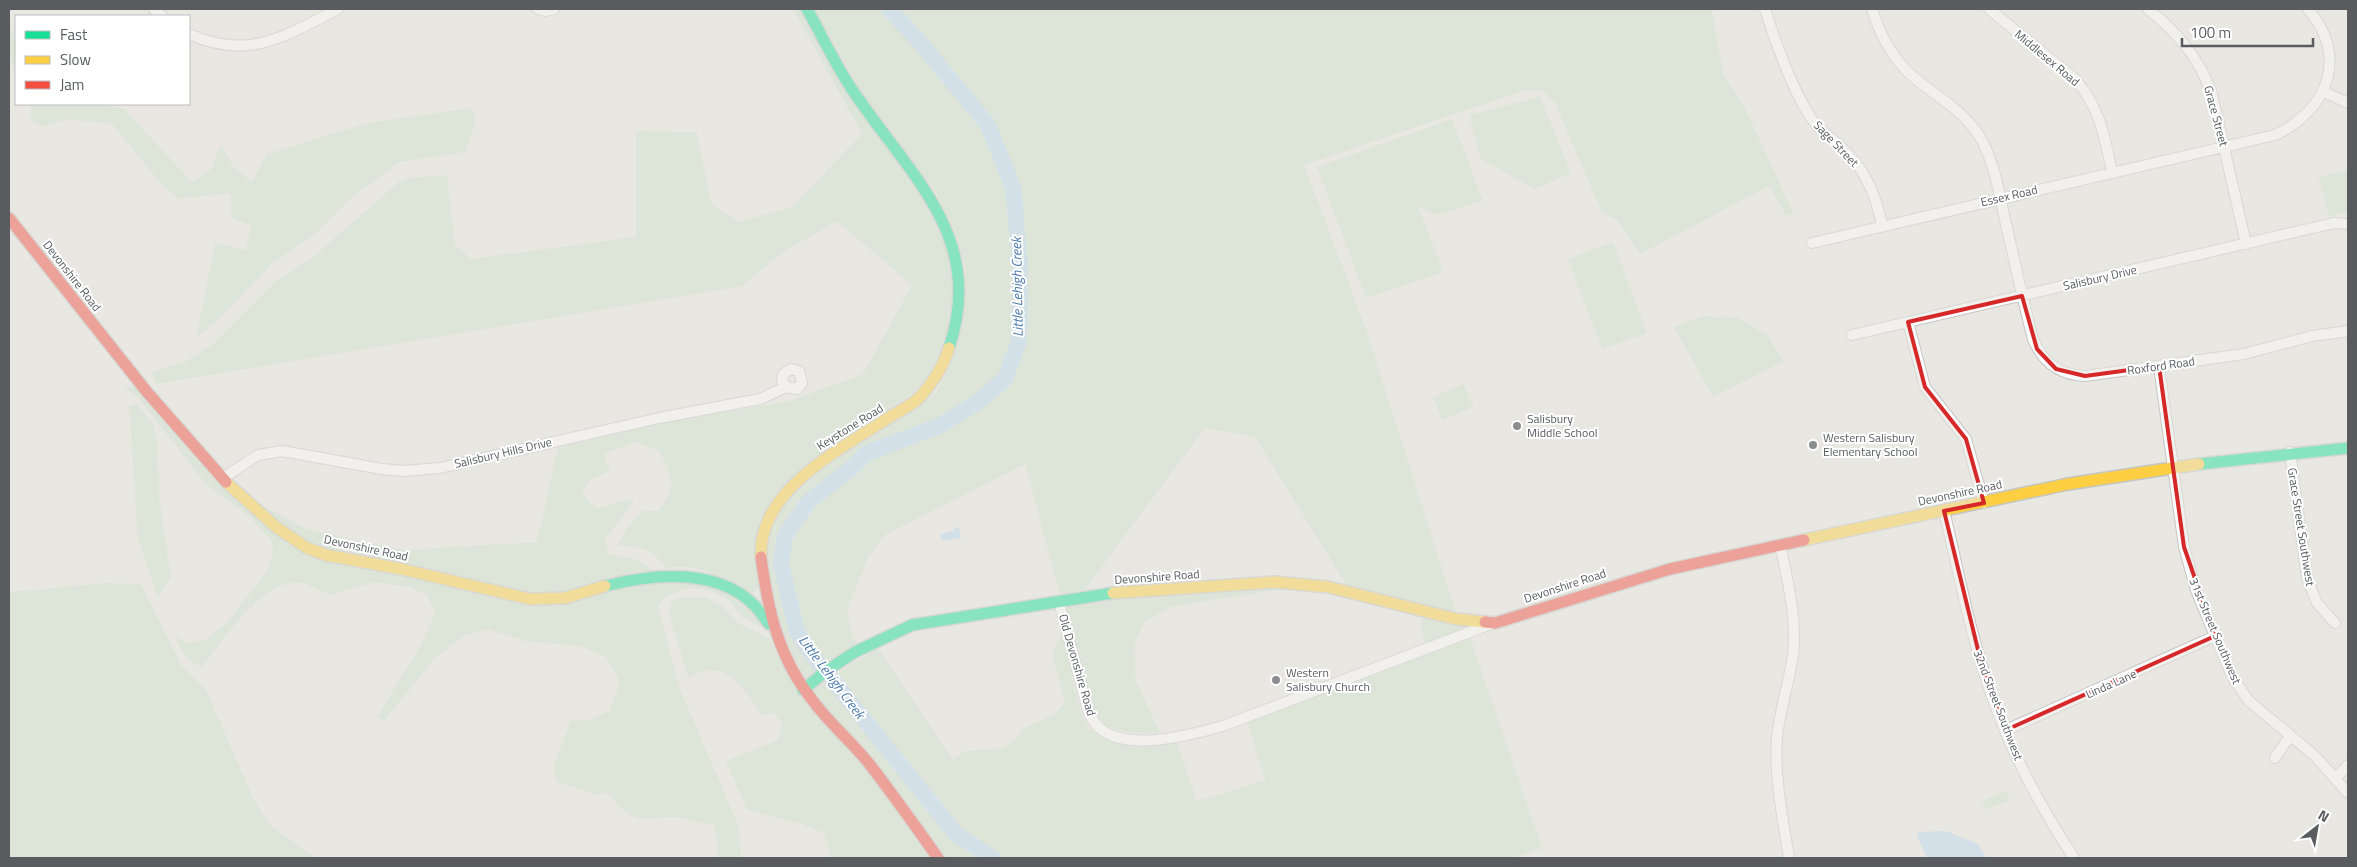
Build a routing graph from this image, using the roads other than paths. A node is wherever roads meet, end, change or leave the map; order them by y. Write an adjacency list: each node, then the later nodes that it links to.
1 (338, 9): 10 (street)
2 (538, 9): 3 (street)
3 (554, 9)
4 (807, 9): 37 (street, Keystone Road)
5 (1765, 9): 18 (street, Sage Street)
6 (1872, 9): 15 (street)
7 (1989, 9): 14 (street, Middlesex Road)
8 (2148, 9): 13 (street, Grace Street)
9 (2308, 9): 11 (street)
10 (190, 34)
11 (2324, 92): 12 (street); 13 (street, Essex Road)
12 (2348, 103)
13 (2224, 147): 14 (street, Essex Road); 20 (street, Grace Street)
14 (2112, 172): 15 (street, Essex Road)
15 (2000, 198): 18 (street, Essex Road); 21 (street)
16 (9, 218): 30 (street, Devonshire Road)
17 (2348, 224): 20 (street, Salisbury Drive)
18 (1882, 225): 19 (street, Essex Road)
19 (1812, 243)
20 (2246, 244): 21 (street, Salisbury Drive)
21 (2022, 296): 22 (street, Salisbury Drive); 25 (street, Roxford Road)
22 (1908, 322): 24 (street, Salisbury Drive); 31 (street)
23 (2348, 331): 25 (street, Roxford Road)
24 (1852, 335)
25 (2159, 366): 29 (street, 31st Street Southwest)
26 (786, 387): 30 (street, Salisbury Hills Drive)
27 (2348, 448): 28 (street, Devonshire Road)
28 (2290, 452): 29 (street, Devonshire Road); 36 (street, Grace Street Southwest)
29 (2174, 466): 31 (street, Devonshire Road); 38 (street, 31st Street Southwest)
30 (223, 478): 37 (street, Devonshire Road)
31 (1984, 503): 32 (street, Devonshire Road)
32 (1944, 511): 33 (street, Devonshire Road); 40 (street, 32nd Street Southwest)
33 (1780, 546): 35 (street, Devonshire Road); 47 (street)
34 (1059, 602): 35 (street, Devonshire Road); 35 (street, Old Devonshire Road); 39 (street, Devonshire Road)
35 (1495, 623)
36 (2335, 623)
37 (776, 636): 39 (street, Keystone Road)
38 (2215, 636): 40 (street, Linda Lane); 41 (street, 31st Street Southwest)
39 (807, 686): 46 (street, Keystone Road)
40 (2006, 730): 48 (street, 32nd Street Southwest)
41 (2290, 736): 42 (street); 44 (street, 31st Street Southwest)
42 (2275, 758)
43 (2348, 765): 44 (street)
44 (2336, 778): 45 (street, 31st Street Southwest)
45 (2348, 793)
46 (938, 858)
47 (1789, 858)
48 (2074, 858)

